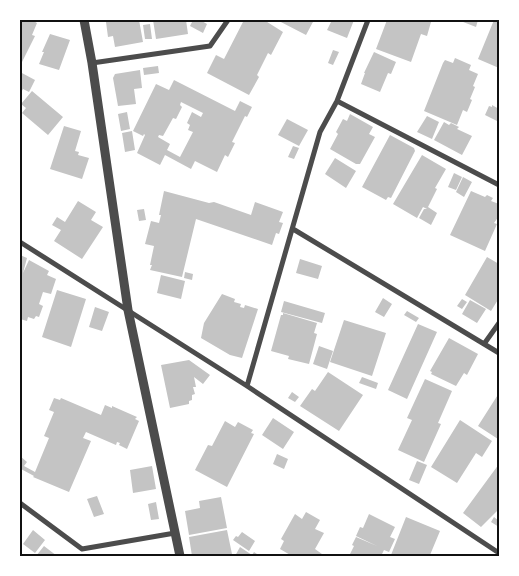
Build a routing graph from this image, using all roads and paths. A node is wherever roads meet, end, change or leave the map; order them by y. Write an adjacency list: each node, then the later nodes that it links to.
1 (84, 20): 4 (street)
2 (228, 20): 4 (street)
3 (368, 20): 5 (street)
4 (92, 62): 9 (street)
5 (337, 101): 6 (street); 7 (street)
6 (499, 185)
7 (293, 229): 11 (street); 13 (street)
8 (20, 242): 9 (street)
9 (128, 310): 13 (street); 15 (street)
10 (499, 323): 11 (street)
11 (484, 344): 12 (street)
12 (499, 353)
13 (247, 386): 16 (street)
14 (20, 503): 15 (street)
15 (176, 532): 17 (street)
16 (499, 553)
17 (180, 556)

